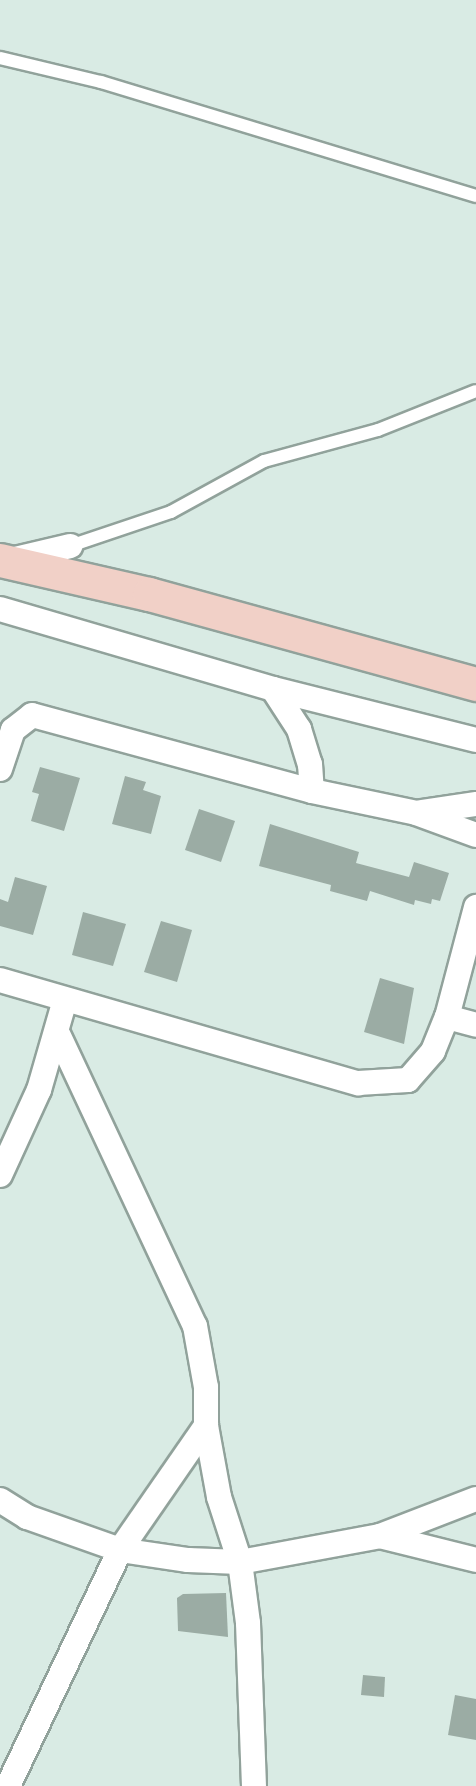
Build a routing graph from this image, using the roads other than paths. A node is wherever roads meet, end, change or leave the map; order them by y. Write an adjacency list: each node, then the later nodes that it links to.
1 (0, 58): 2 (lane)
2 (476, 196)
3 (476, 392): 4 (lane)
4 (70, 546): 5 (street)
5 (2, 561): 7 (street)
6 (0, 609): 8 (street)
7 (476, 684)
8 (273, 689): 9 (street); 11 (street)
9 (476, 740)
10 (0, 769): 11 (street)
11 (312, 791): 13 (street)
12 (476, 804): 13 (street)
13 (416, 813): 14 (street)
14 (476, 835)
15 (476, 907): 18 (street)
16 (0, 980): 17 (street)
17 (65, 1000): 18 (street); 20 (street)
18 (447, 1017): 19 (street)
19 (476, 1025)
20 (59, 1036): 21 (street); 22 (street)
21 (0, 1175)
22 (206, 1426): 26 (street); 28 (street)
23 (476, 1499): 25 (street)
24 (0, 1500): 26 (street)
25 (380, 1536): 27 (street); 28 (street)
26 (120, 1550): 28 (street); 29 (street)
27 (476, 1560)
28 (240, 1562): 30 (street)
29 (8, 1786)
30 (254, 1786)

